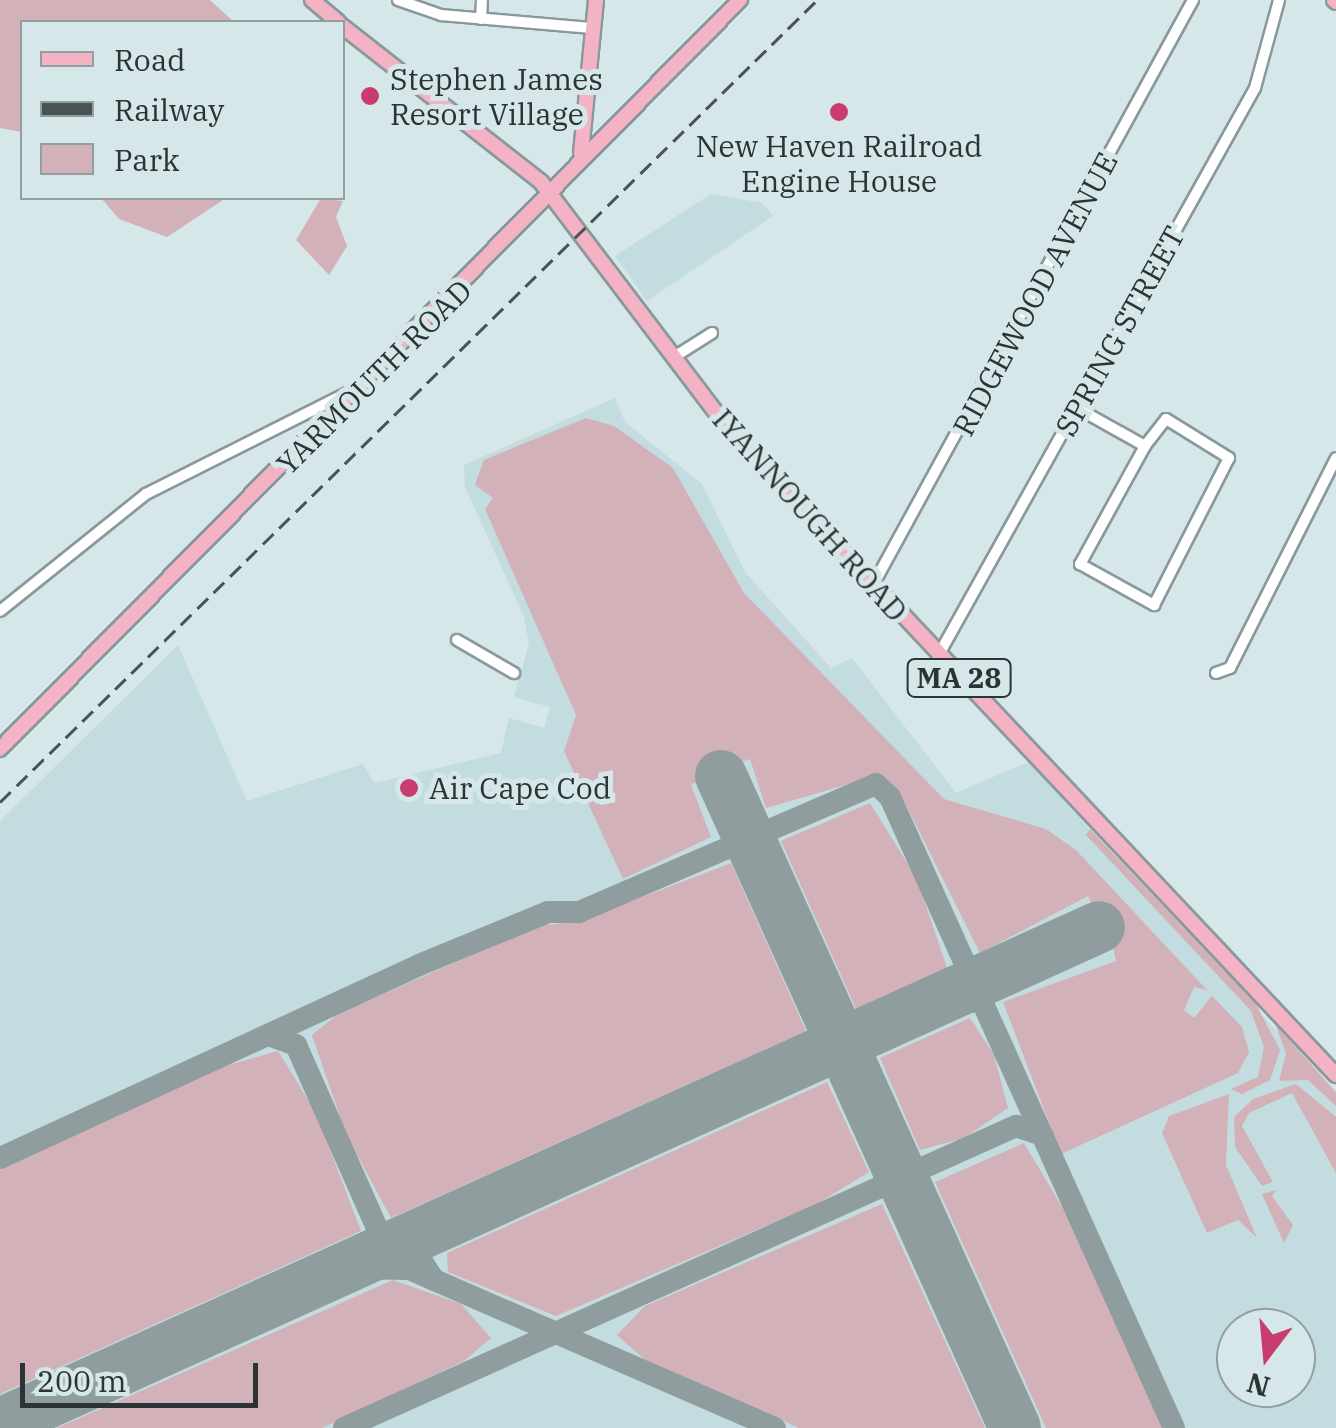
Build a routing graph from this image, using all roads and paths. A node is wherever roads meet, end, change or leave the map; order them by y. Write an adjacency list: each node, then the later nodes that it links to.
1 (312, 0): 9 (main road, IYANNOUGH ROAD / MA 28)
2 (398, 0): 8 (street)
3 (482, 0): 8 (street)
4 (596, 0): 11 (main road)
5 (740, 0): 13 (main road, YARMOUTH ROAD)
6 (1193, 0): 24 (street, RIDGEWOOD AVENUE)
7 (1280, 0): 20 (street, SPRING STREET)
8 (482, 19): 11 (street)
9 (335, 20)
10 (345, 28): 15 (main road, IYANNOUGH ROAD / MA 28)
11 (594, 28): 12 (main road)
12 (588, 116): 13 (main road); 14 (main road)
13 (609, 126): 14 (main road, YARMOUTH ROAD)
14 (578, 162): 15 (main road, YARMOUTH ROAD)
15 (553, 196): 17 (main road, IYANNOUGH ROAD / MA 28); 18 (main road, YARMOUTH ROAD)
16 (712, 333): 17 (street)
17 (674, 357): 24 (main road, IYANNOUGH ROAD / MA 28)
18 (364, 388): 19 (street); 21 (main road, YARMOUTH ROAD)
19 (314, 406): 21 (street); 25 (street)
20 (1077, 408): 22 (street); 27 (street, SPRING STREET)
21 (331, 420): 30 (main road, YARMOUTH ROAD)
22 (1145, 446): 22 (street)
23 (1336, 458): 29 (street)
24 (872, 585): 27 (main road, IYANNOUGH ROAD / MA 28)
25 (0, 612)
26 (457, 640): 28 (street)
27 (938, 656): 31 (main road, IYANNOUGH ROAD / MA 28)
28 (514, 672)
29 (1216, 673)
30 (0, 748)
31 (1336, 1079)

